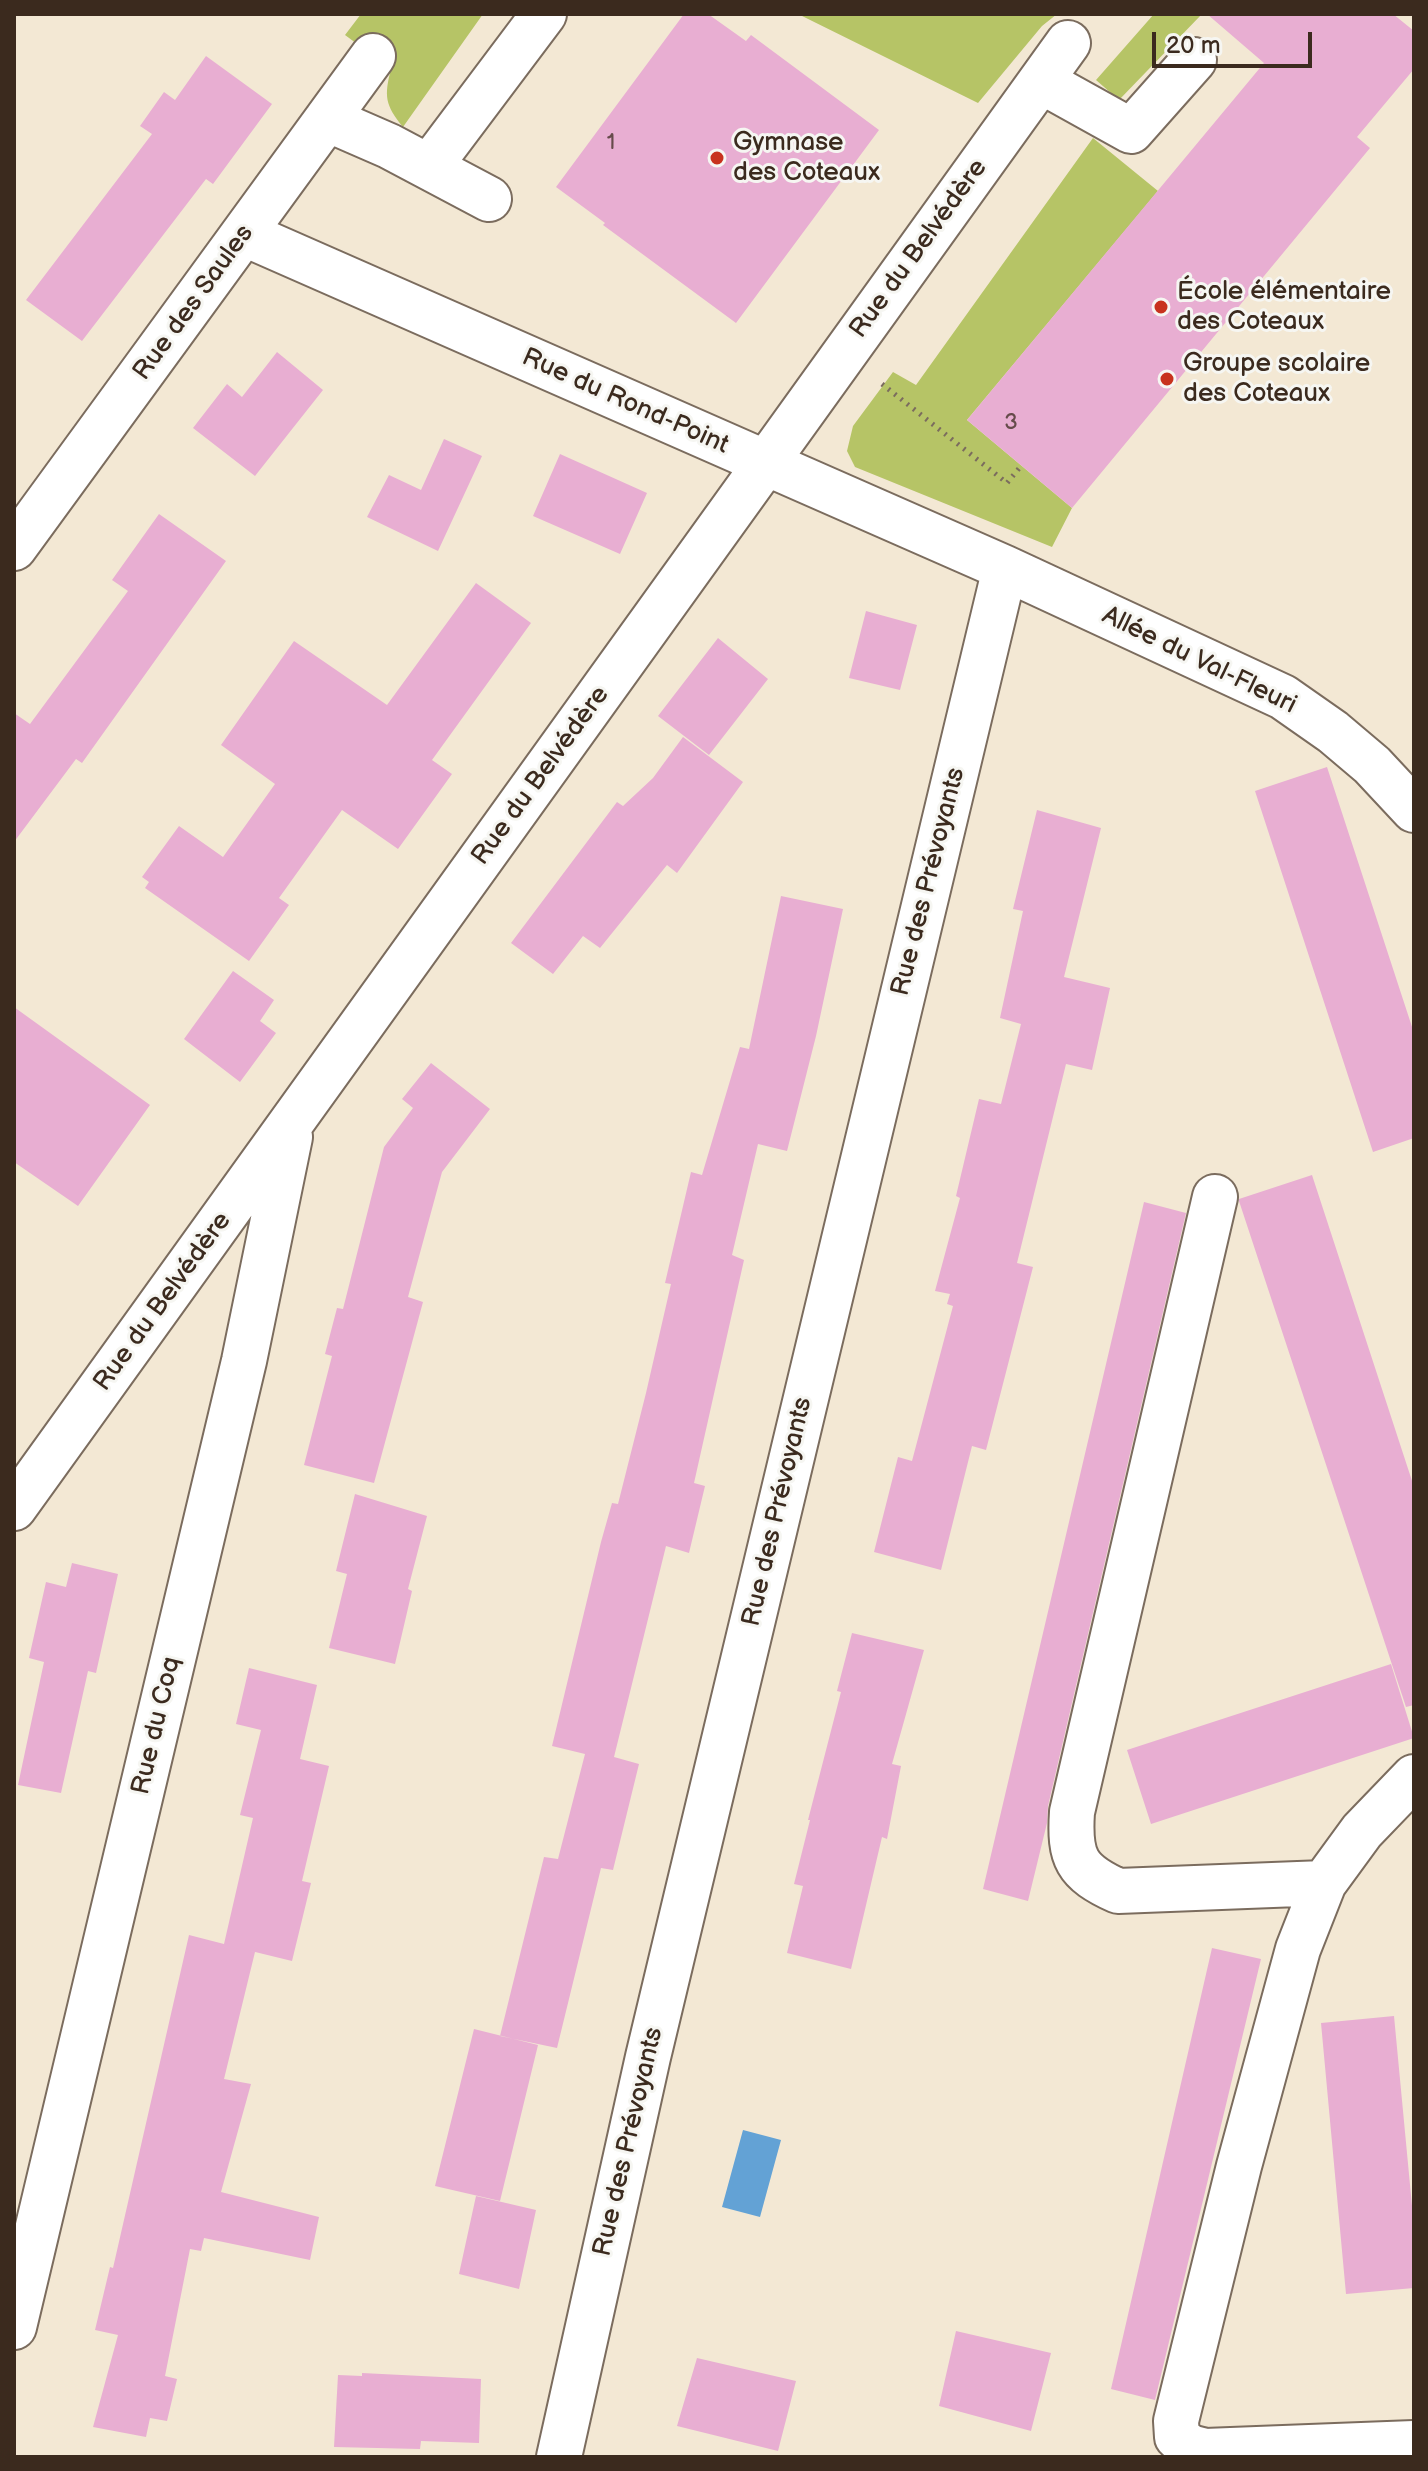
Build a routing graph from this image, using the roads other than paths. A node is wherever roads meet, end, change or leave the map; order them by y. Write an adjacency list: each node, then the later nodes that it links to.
1 (544, 14): 7 (street)
2 (1068, 43): 5 (street, Rue du Belvédère)
3 (373, 56): 6 (street, Rue des Saules)
4 (1194, 60): 5 (street)
5 (1041, 81): 10 (street, Rue du Belvédère)
6 (327, 119): 7 (street); 9 (street, Rue des Saules)
7 (429, 167): 8 (street)
8 (489, 199)
9 (245, 234): 10 (street, Rue du Rond-Point); 11 (street, Rue des Saules)
10 (764, 463): 12 (street, Rue du Rond-Point); 14 (street, Rue du Belvédère)
11 (14, 548)
12 (1005, 568): 13 (street, Allée du Val-Fleuri); 21 (street, Rue des Prévoyants)
13 (1414, 810)
14 (293, 1123): 16 (street, Rue du Belvédère); 19 (street, Rue du Coq)
15 (1215, 1197): 18 (street)
16 (14, 1508)
17 (1414, 1777): 18 (street)
18 (1324, 1883): 20 (street)
19 (14, 2327)
20 (1414, 2443)
21 (559, 2457)

